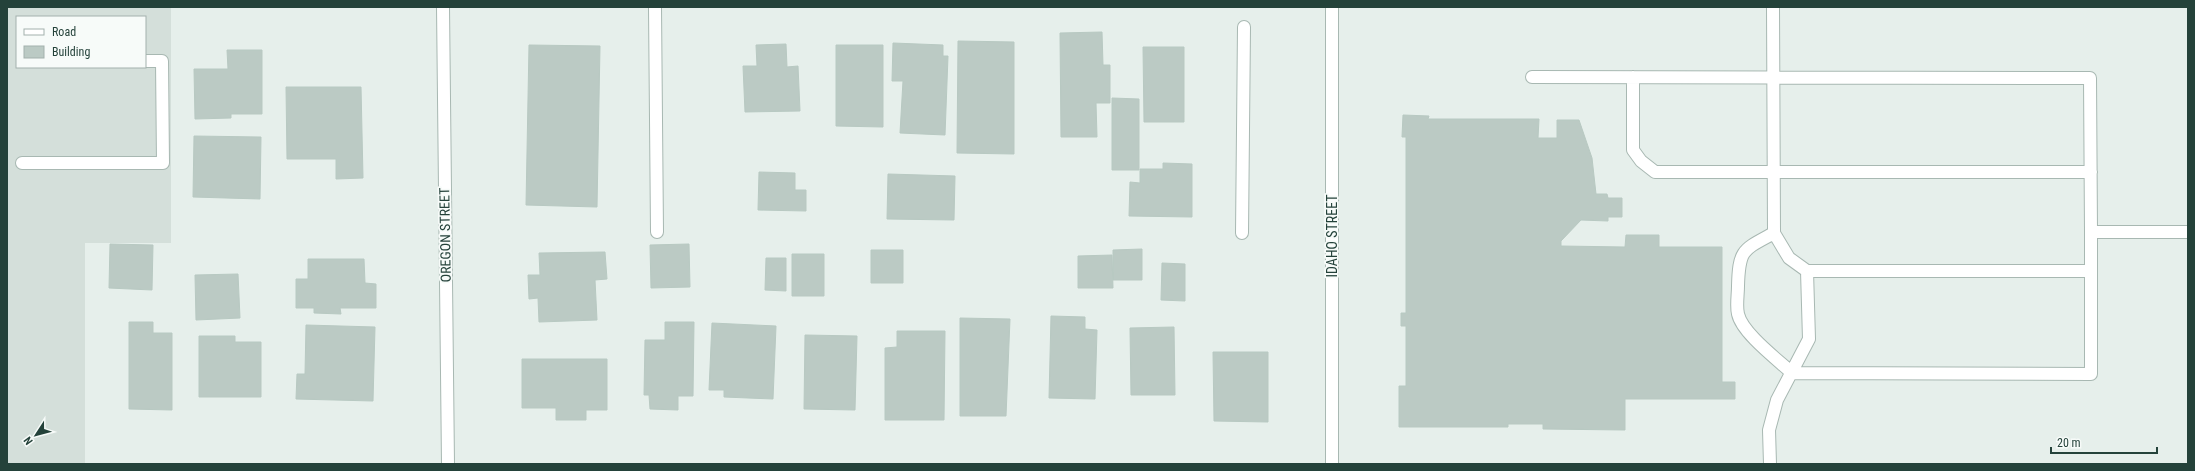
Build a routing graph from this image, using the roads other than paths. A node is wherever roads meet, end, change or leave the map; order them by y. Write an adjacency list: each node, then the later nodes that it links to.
1 (443, 7): 21 (street, OREGON STREET)
2 (655, 7): 13 (street)
3 (1332, 7): 22 (street, IDAHO STREET)
4 (1773, 7): 9 (street)
5 (1244, 27): 16 (street)
6 (146, 61): 10 (street)
7 (1532, 77): 8 (street)
8 (1632, 77): 9 (street); 11 (street)
9 (1773, 77): 11 (street); 12 (street)
10 (22, 163)
11 (1774, 172): 12 (street); 17 (street)
12 (2091, 172): 14 (street)
13 (657, 232)
14 (2091, 232): 15 (street); 19 (street)
15 (2188, 232)
16 (1242, 233)
17 (1774, 233): 18 (street); 20 (street)
18 (1807, 271): 19 (street); 20 (street)
19 (2091, 271): 20 (street)
20 (1792, 373): 23 (street)
21 (448, 464)
22 (1332, 464)
23 (1770, 464)

